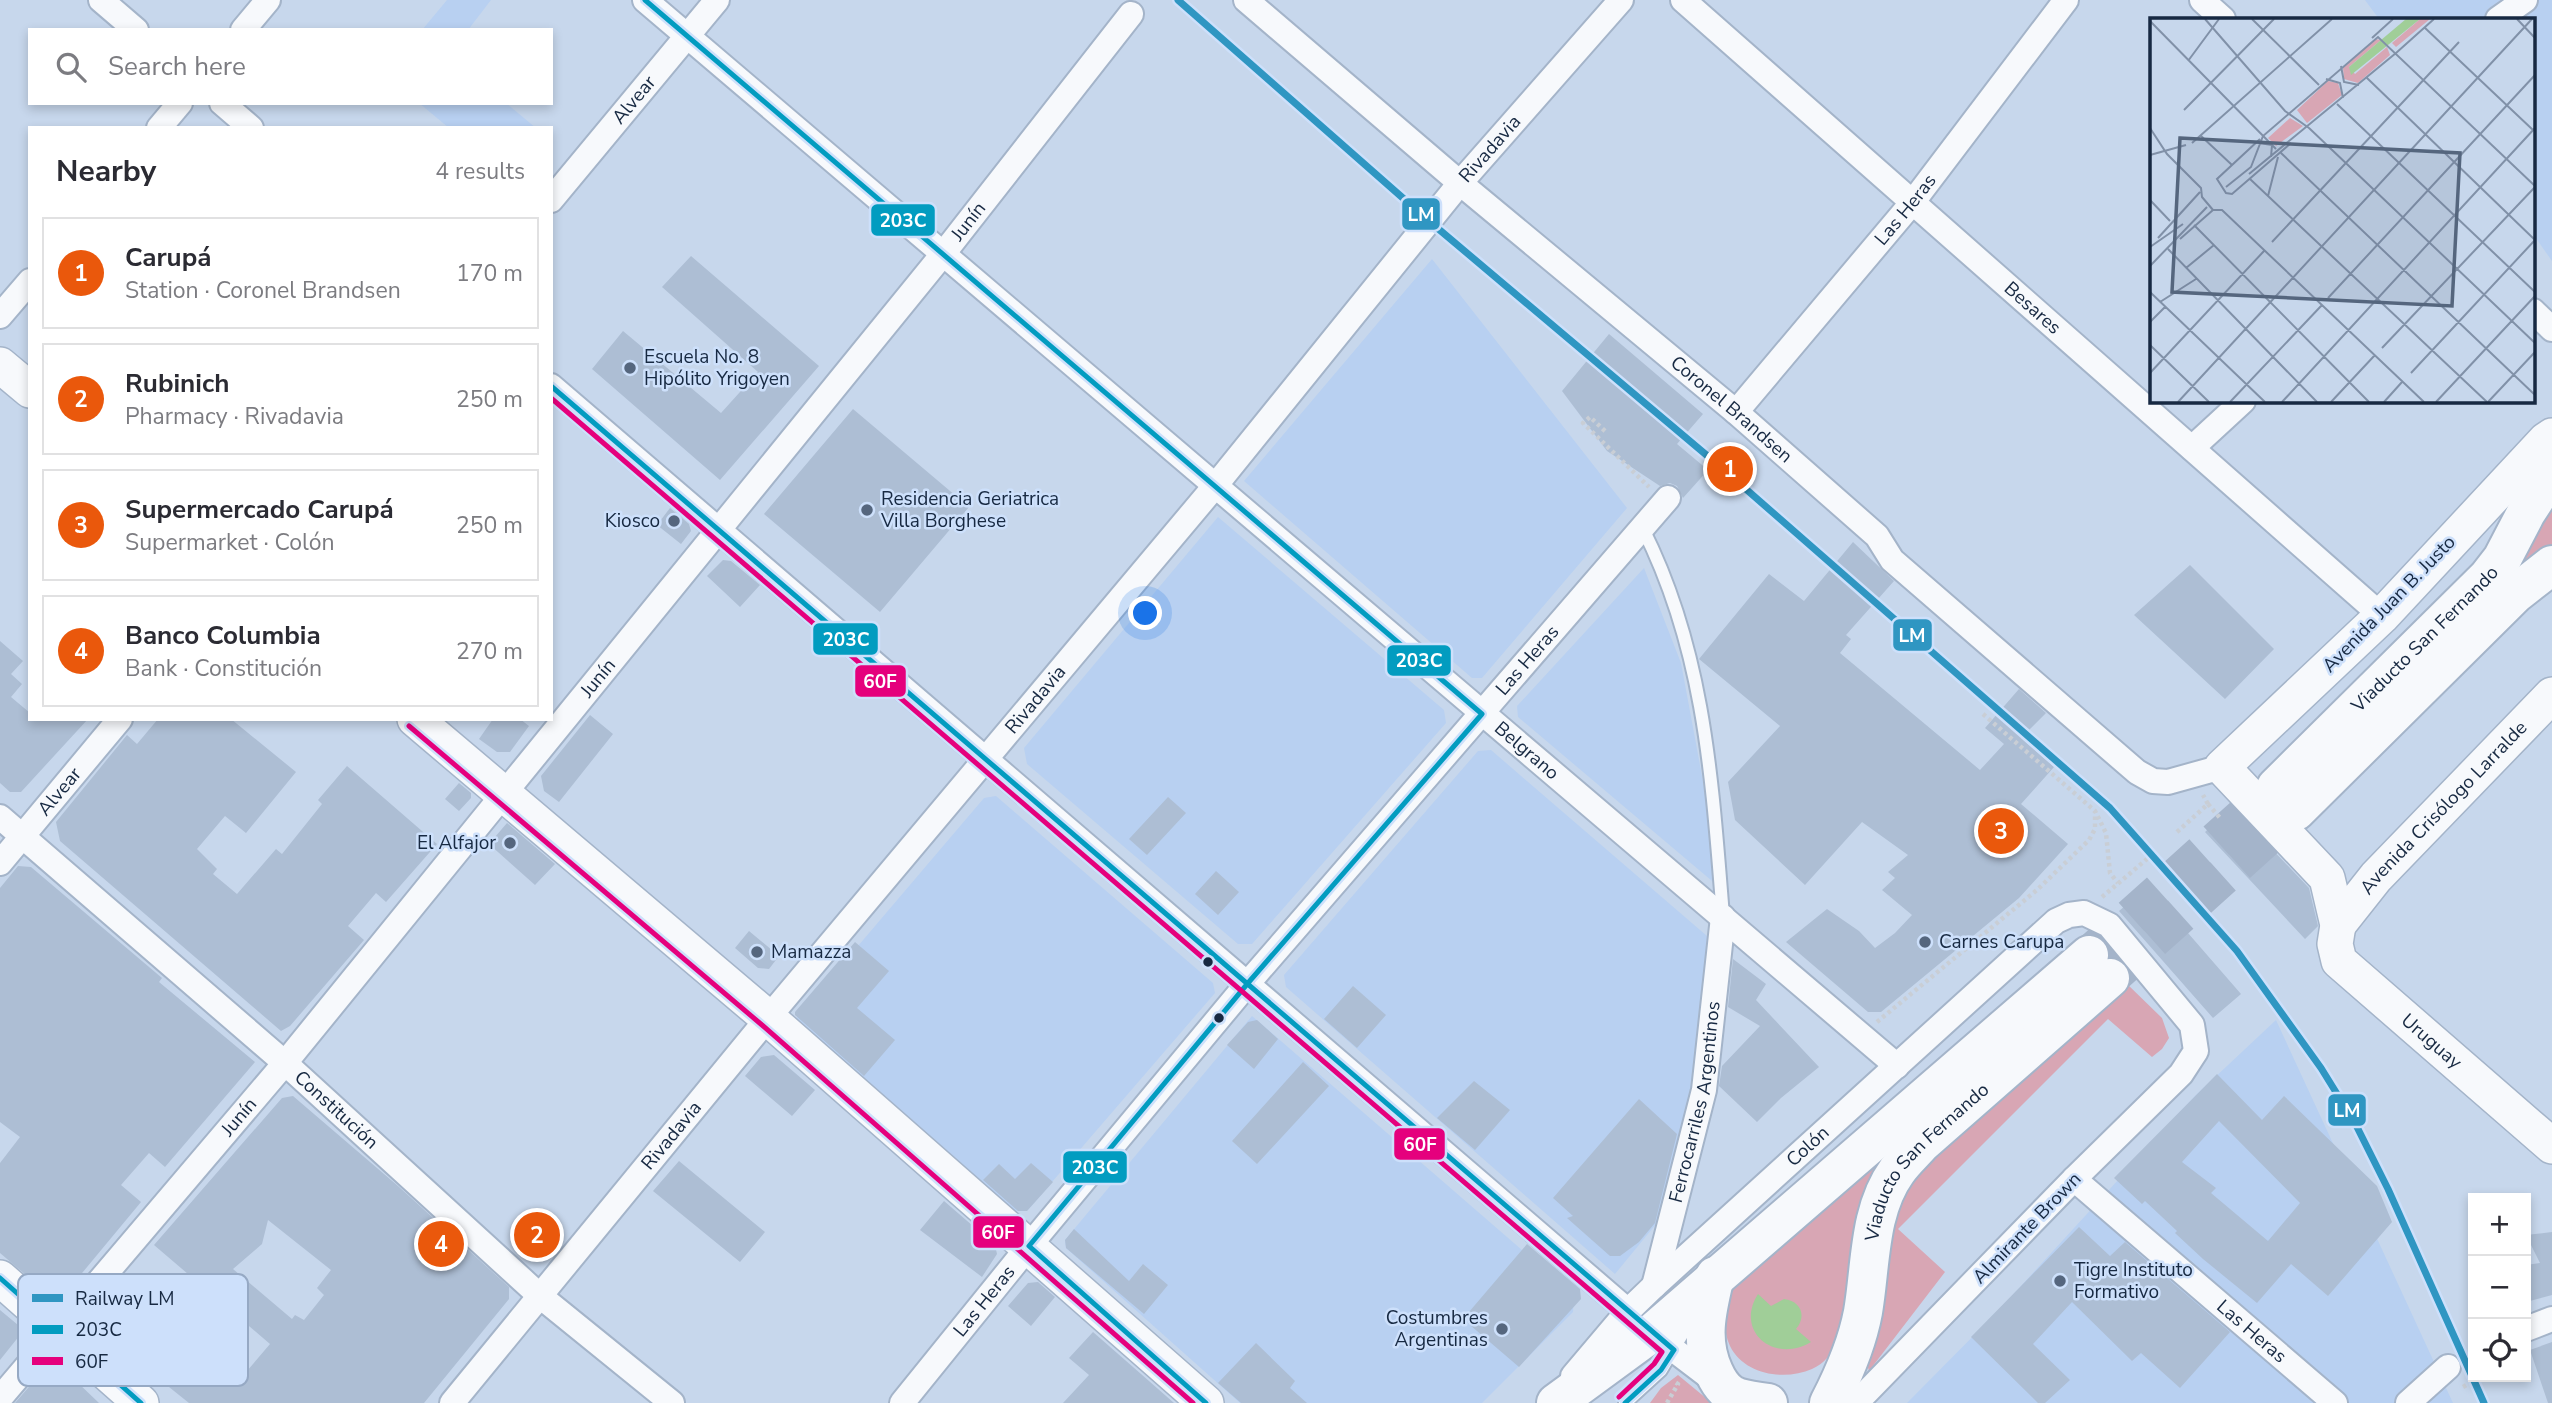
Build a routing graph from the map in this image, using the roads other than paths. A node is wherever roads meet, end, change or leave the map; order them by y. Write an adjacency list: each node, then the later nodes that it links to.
1 (101, 0): 14 (street)
2 (268, 0): 15 (street)
3 (645, 0): 16 (street, Belgrano)
4 (717, 0): 16 (street, Alvear)
5 (1246, 0): 21 (street, Coronel Brandsen)
6 (1621, 0): 21 (street, Rivadavia)
7 (1683, 0): 23 (street, Besares)
8 (2066, 0): 23 (street, Las Heras)
9 (2202, 0): 12 (street)
10 (2525, 0): 13 (street)
11 (1131, 15): 24 (street, Junín)
12 (2223, 18)
13 (2499, 18)
14 (134, 28)
15 (245, 28)
16 (687, 37): 22 (street, Alvear); 24 (street, Belgrano)
17 (178, 105): 19 (street)
18 (224, 105): 20 (street)
19 (161, 126)
20 (249, 126)
21 (1460, 183): 33 (street, Coronel Brandsen); 37 (street, Rivadavia)
22 (553, 198)
23 (1912, 203): 33 (street, Las Heras); 35 (street, Besares)
24 (943, 254): 37 (street, Belgrano); 40 (street, Junín)
25 (28, 283): 27 (street)
26 (2534, 313): 28 (street)
27 (0, 316)
28 (2552, 329)
29 (0, 365): 30 (street)
30 (28, 388)
31 (553, 388): 40 (street)
32 (2242, 402): 35 (street)
33 (1736, 412): 48 (street, Coronel Brandsen)
34 (2552, 436): 42 (street, Avenida Juan B. Justo)
35 (2192, 448): 42 (street, Besares)
36 (2552, 473): 41 (main road, Viaducto San Fernando)
37 (1215, 486): 44 (street, Belgrano); 47 (street, Rivadavia)
38 (1666, 500): 39 (street, Las Heras)
39 (1643, 529): 44 (street, Las Heras); 56 (lane)
40 (719, 530): 47 (street); 49 (street, Junín)
41 (2552, 565)
42 (2382, 616): 48 (street, Avenida Juan B. Justo)
43 (2552, 695): 53 (street, Avenida Crisólogo Larralde)
44 (1482, 714): 56 (street, Belgrano); 58 (street, Las Heras)
45 (118, 721): 51 (street, Alvear)
46 (417, 721): 49 (street)
47 (987, 759): 58 (street); 59 (street, Rivadavia)
48 (2222, 767): 54 (street)
49 (503, 795): 59 (street); 60 (street, Junín)
50 (0, 817): 51 (street, Constitución)
51 (22, 837): 52 (street, Alvear); 60 (street, Constitución)
52 (0, 863)
53 (2376, 877): 54 (street); 57 (street, Avenida Crisólogo Larralde)
54 (2328, 878): 57 (street, Uruguay)
55 (2084, 913): 61 (street, Colón); 63 (street, Almirante Brown)
56 (1723, 916): 61 (street, Belgrano); 68 (street, Ferrocarriles Argentinos)
57 (2338, 925): 62 (street, Uruguay)
58 (1248, 983): 64 (street, Las Heras); 73 (street)
59 (768, 1018): 64 (street); 70 (street, Rivadavia)
60 (285, 1063): 65 (street, Junín); 70 (street, Constitución)
61 (1897, 1066): 68 (street, Colón)
62 (2552, 1146)
63 (2074, 1179): 79 (street, Almirante Brown); 88 (street, Las Heras)
64 (1029, 1246): 83 (street, Las Heras); 84 (street)
65 (106, 1274)
66 (1715, 1276): 73 (main road, Colón); 78 (main road); 79 (main road, Viaducto San Fernando)
67 (0, 1278): 69 (street)
68 (1654, 1286): 73 (street, Colón)
69 (18, 1294)
70 (540, 1296): 81 (street, Rivadavia); 82 (street, Constitución)
71 (2552, 1319): 72 (street)
72 (2531, 1327)
73 (1652, 1331): 78 (street); 85 (street, Colón); 86 (main road, Colón); 87 (lane)
74 (2448, 1367): 89 (street)
75 (18, 1377): 77 (street, Junín)
76 (122, 1386): 80 (street)
77 (0, 1398)
78 (1747, 1400)
79 (1831, 1402)
80 (141, 1403)
81 (452, 1403)
82 (672, 1403)
83 (902, 1403)
84 (1206, 1403)
85 (1550, 1403)
86 (1556, 1403)
87 (1625, 1403)
88 (2335, 1403)
89 (2409, 1403)

